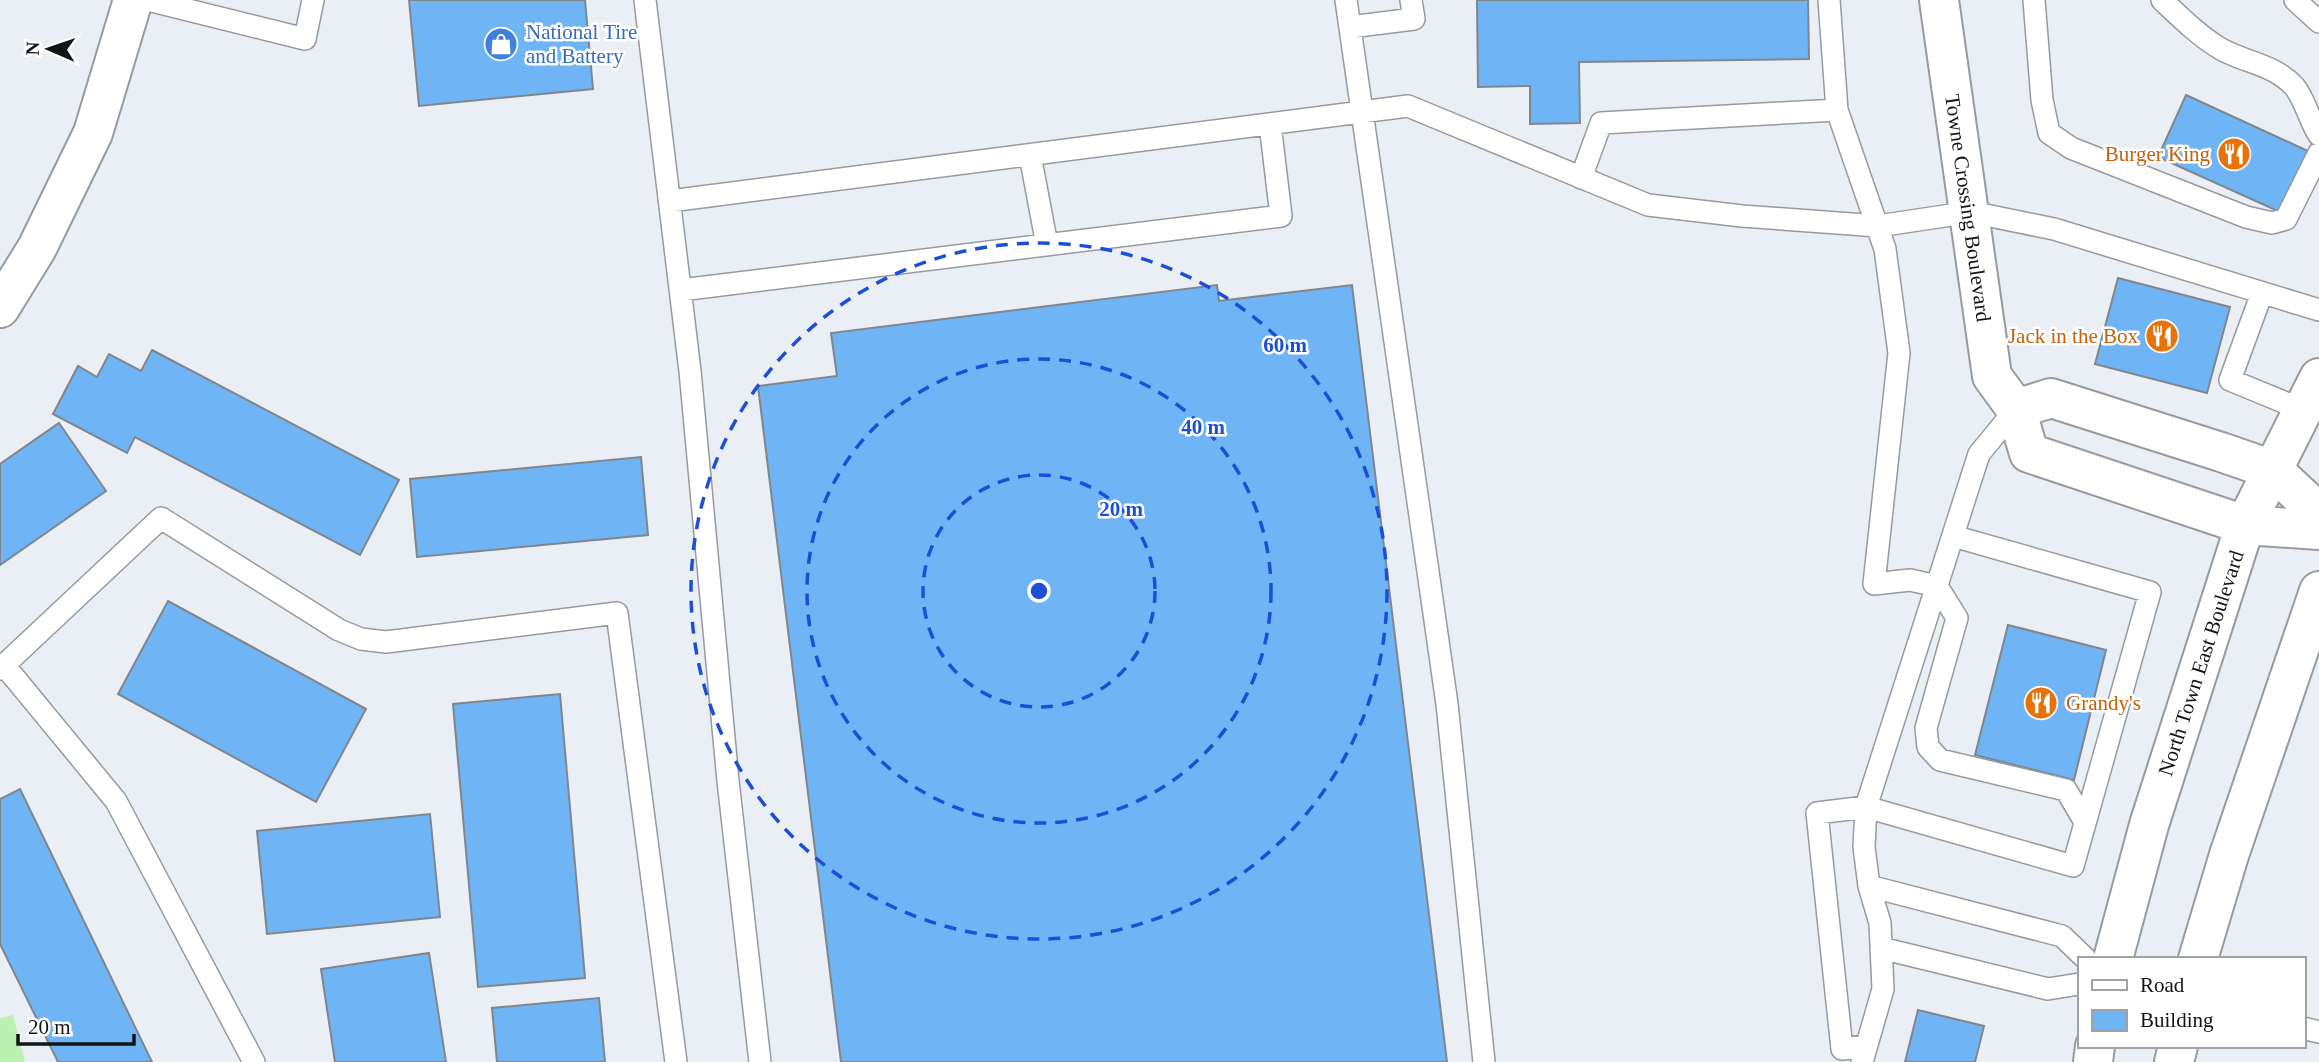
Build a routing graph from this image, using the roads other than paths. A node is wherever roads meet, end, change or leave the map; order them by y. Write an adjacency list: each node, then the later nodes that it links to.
1 (132, 0): 27 (street)
2 (149, 0): 3 (lane)
3 (313, 0)
4 (645, 0): 21 (lane)
5 (1346, 0): 13 (lane)
6 (1411, 0): 13 (lane)
7 (1829, 0): 14 (lane)
8 (1939, 0): 22 (street, Towne Crossing Boulevard)
9 (2034, 0): 18 (lane)
10 (2162, 0): 17 (lane)
11 (2295, 0): 12 (lane)
12 (2319, 22)
13 (1350, 27): 15 (lane)
14 (1838, 110): 20 (lane); 23 (lane)
15 (1362, 112): 16 (lane); 20 (lane); 51 (lane)
16 (1270, 124): 19 (lane); 24 (lane)
17 (2319, 135)
18 (2319, 153)
19 (1030, 155): 21 (lane); 24 (lane)
20 (1581, 178): 23 (lane)
21 (670, 201): 25 (lane)
22 (1971, 212): 23 (lane); 26 (lane); 30 (street, Towne Crossing Boulevard)
23 (1878, 226): 36 (lane)
24 (1047, 245): 25 (lane)
25 (681, 290): 50 (lane)
26 (2262, 293): 28 (lane); 29 (lane)
27 (0, 308)
28 (2319, 310)
29 (2311, 394): 31 (street, North Town East Boulevard)
30 (2016, 409): 31 (street); 33 (street, Towne Crossing Boulevard); 35 (lane)
31 (2273, 470): 32 (street); 33 (street, North Town East Boulevard)
32 (2319, 513)
33 (2245, 525): 34 (street, Towne Crossing Boulevard); 44 (street, North Town East Boulevard)
34 (2319, 530)
35 (1953, 536): 36 (lane); 40 (lane)
36 (1937, 586): 39 (lane); 40 (lane)
37 (2319, 591): 45 (street)
38 (2, 667): 48 (lane); 49 (lane)
39 (1866, 807): 40 (lane); 41 (lane); 47 (lane)
40 (2085, 822)
41 (1869, 886): 42 (lane); 43 (lane)
42 (1881, 948): 46 (lane); 47 (lane)
43 (2084, 957)
44 (2114, 957)
45 (2198, 957)
46 (2078, 984)
47 (1864, 1054)
48 (254, 1062)
49 (676, 1062)
50 (760, 1062)
51 (1483, 1062)

